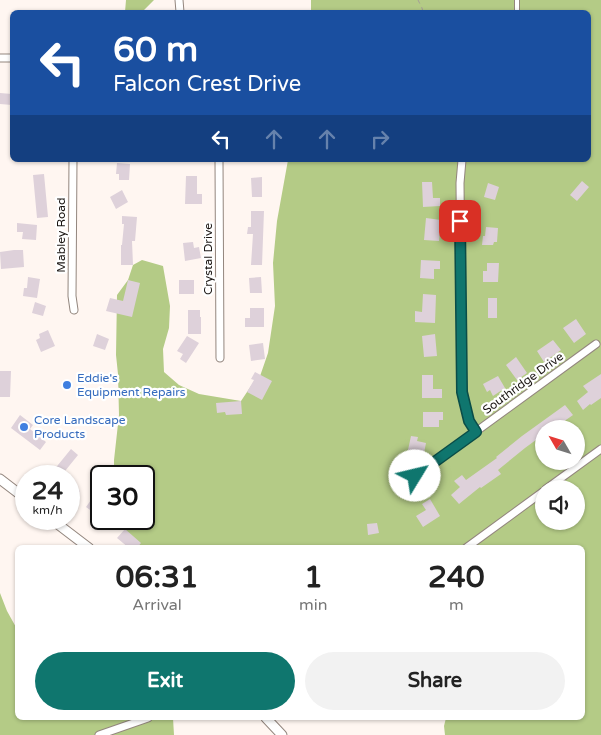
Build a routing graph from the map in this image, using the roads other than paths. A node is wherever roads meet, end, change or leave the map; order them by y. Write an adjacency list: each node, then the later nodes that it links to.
1 (73, 162): 4 (street, Mabley Road)
2 (219, 162): 6 (street, Crystal Drive)
3 (462, 162): 7 (street)
4 (74, 310)
5 (596, 344): 7 (street, Southridge Drive)
6 (220, 358)
7 (476, 432): 9 (street, Southridge Drive)
8 (601, 449): 11 (street)
9 (415, 476)
10 (0, 479): 12 (street)
11 (559, 480)
12 (15, 491)
13 (535, 497): 16 (street)
14 (65, 530): 15 (street)
15 (85, 545)
16 (470, 545)
17 (142, 720): 19 (street)
18 (268, 720): 20 (street)
19 (99, 735)
20 (282, 735)

